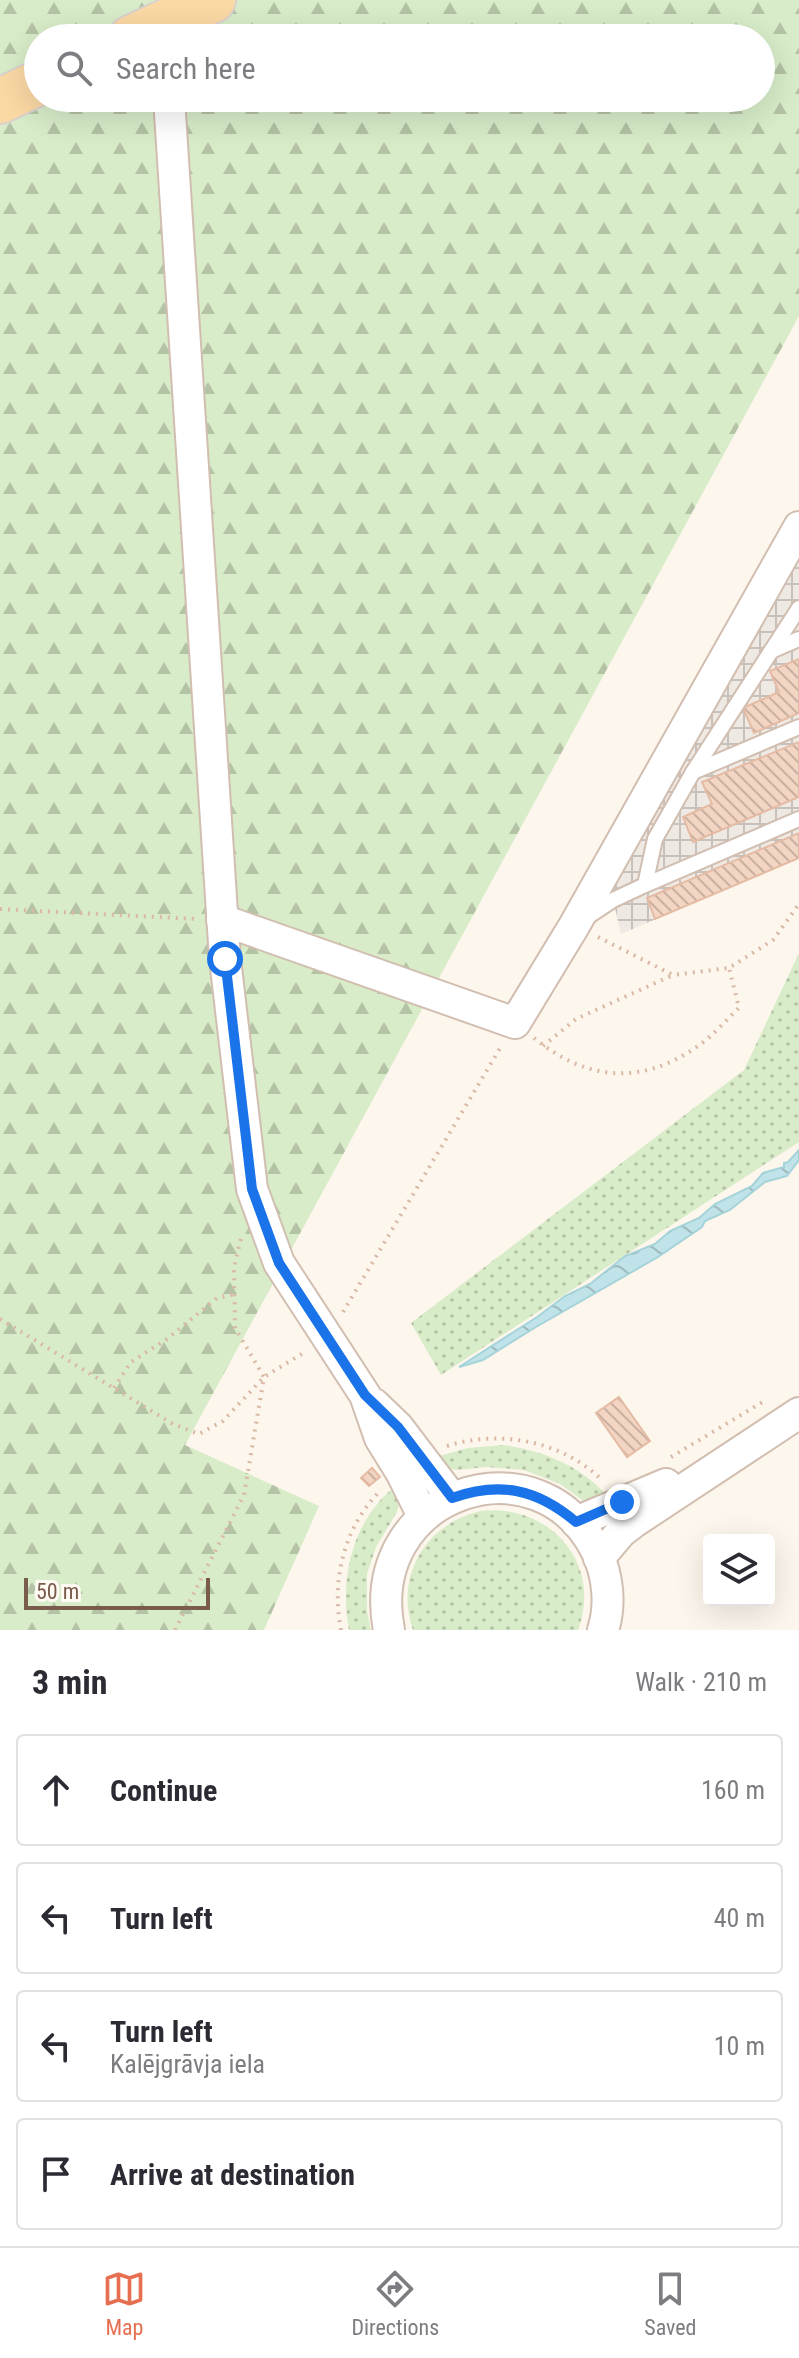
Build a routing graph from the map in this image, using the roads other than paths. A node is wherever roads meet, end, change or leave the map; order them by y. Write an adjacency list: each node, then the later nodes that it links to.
1 (213, 0): 2 (main road)
2 (166, 24)
3 (24, 90): 4 (main road)
4 (0, 101)
5 (170, 112): 14 (street)
6 (799, 527): 15 (street)
7 (799, 608): 9 (lane)
8 (799, 639): 9 (lane)
9 (771, 651): 11 (lane)
10 (799, 727): 11 (lane)
11 (693, 772): 13 (lane)
12 (799, 819): 13 (lane)
13 (645, 885): 15 (lane)
14 (222, 920): 15 (street); 16 (street)
15 (574, 926)
16 (365, 1395): 19 (street); 20 (street)
17 (787, 1404): 18 (street)
18 (737, 1453): 21 (street); 22 (street)
19 (452, 1498): 20 (street); 21 (street)
20 (423, 1516): 23 (street)
21 (576, 1522): 22 (street)
22 (599, 1558): 24 (street)
23 (389, 1630)
24 (603, 1630)

